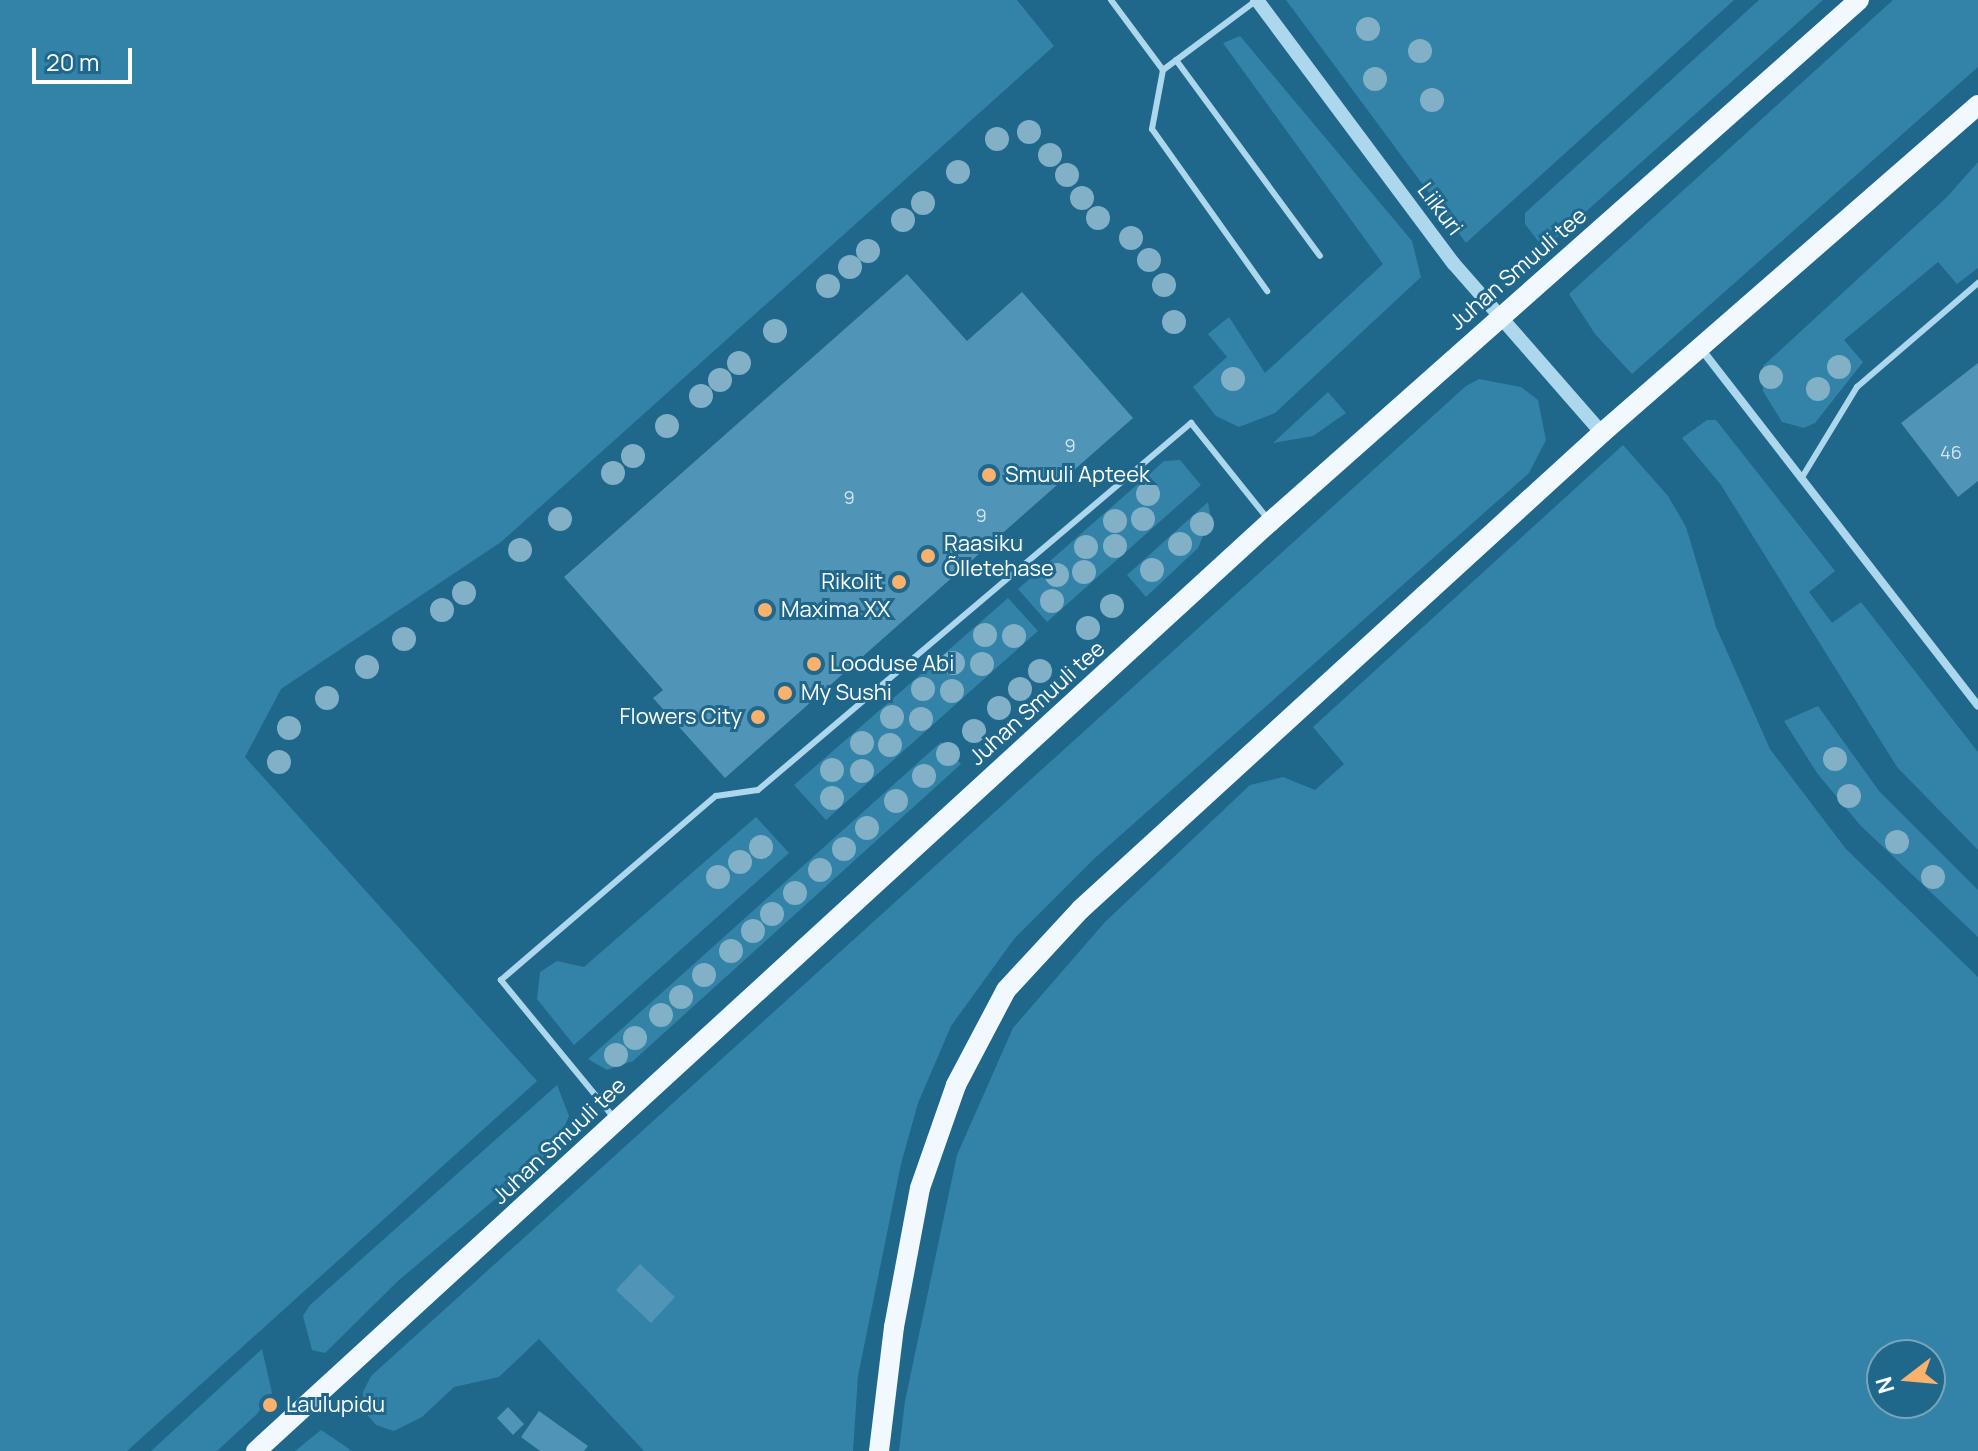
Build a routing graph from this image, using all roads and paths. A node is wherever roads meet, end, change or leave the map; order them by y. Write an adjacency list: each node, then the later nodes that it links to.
1 (1111, 0): 5 (lane)
2 (1257, 0): 4 (lane); 10 (street, Liikuri)
3 (1859, 0): 10 (main road, Juhan Smuuli tee)
4 (1176, 60): 5 (lane); 7 (lane)
5 (1163, 70): 9 (lane)
6 (1978, 105): 11 (main road)
7 (1320, 256)
8 (1978, 283): 13 (lane)
9 (1267, 291)
10 (1498, 318): 12 (street, Liikuri); 14 (main road, Juhan Smuuli tee)
11 (1702, 350): 12 (main road); 13 (street)
12 (1602, 433): 18 (main road)
13 (1801, 479): 15 (street)
14 (1270, 522): 16 (main road, Juhan Smuuli tee); 16 (lane)
15 (1978, 706)
16 (617, 1121): 17 (main road, Juhan Smuuli tee)
17 (256, 1451)
18 (879, 1451)

